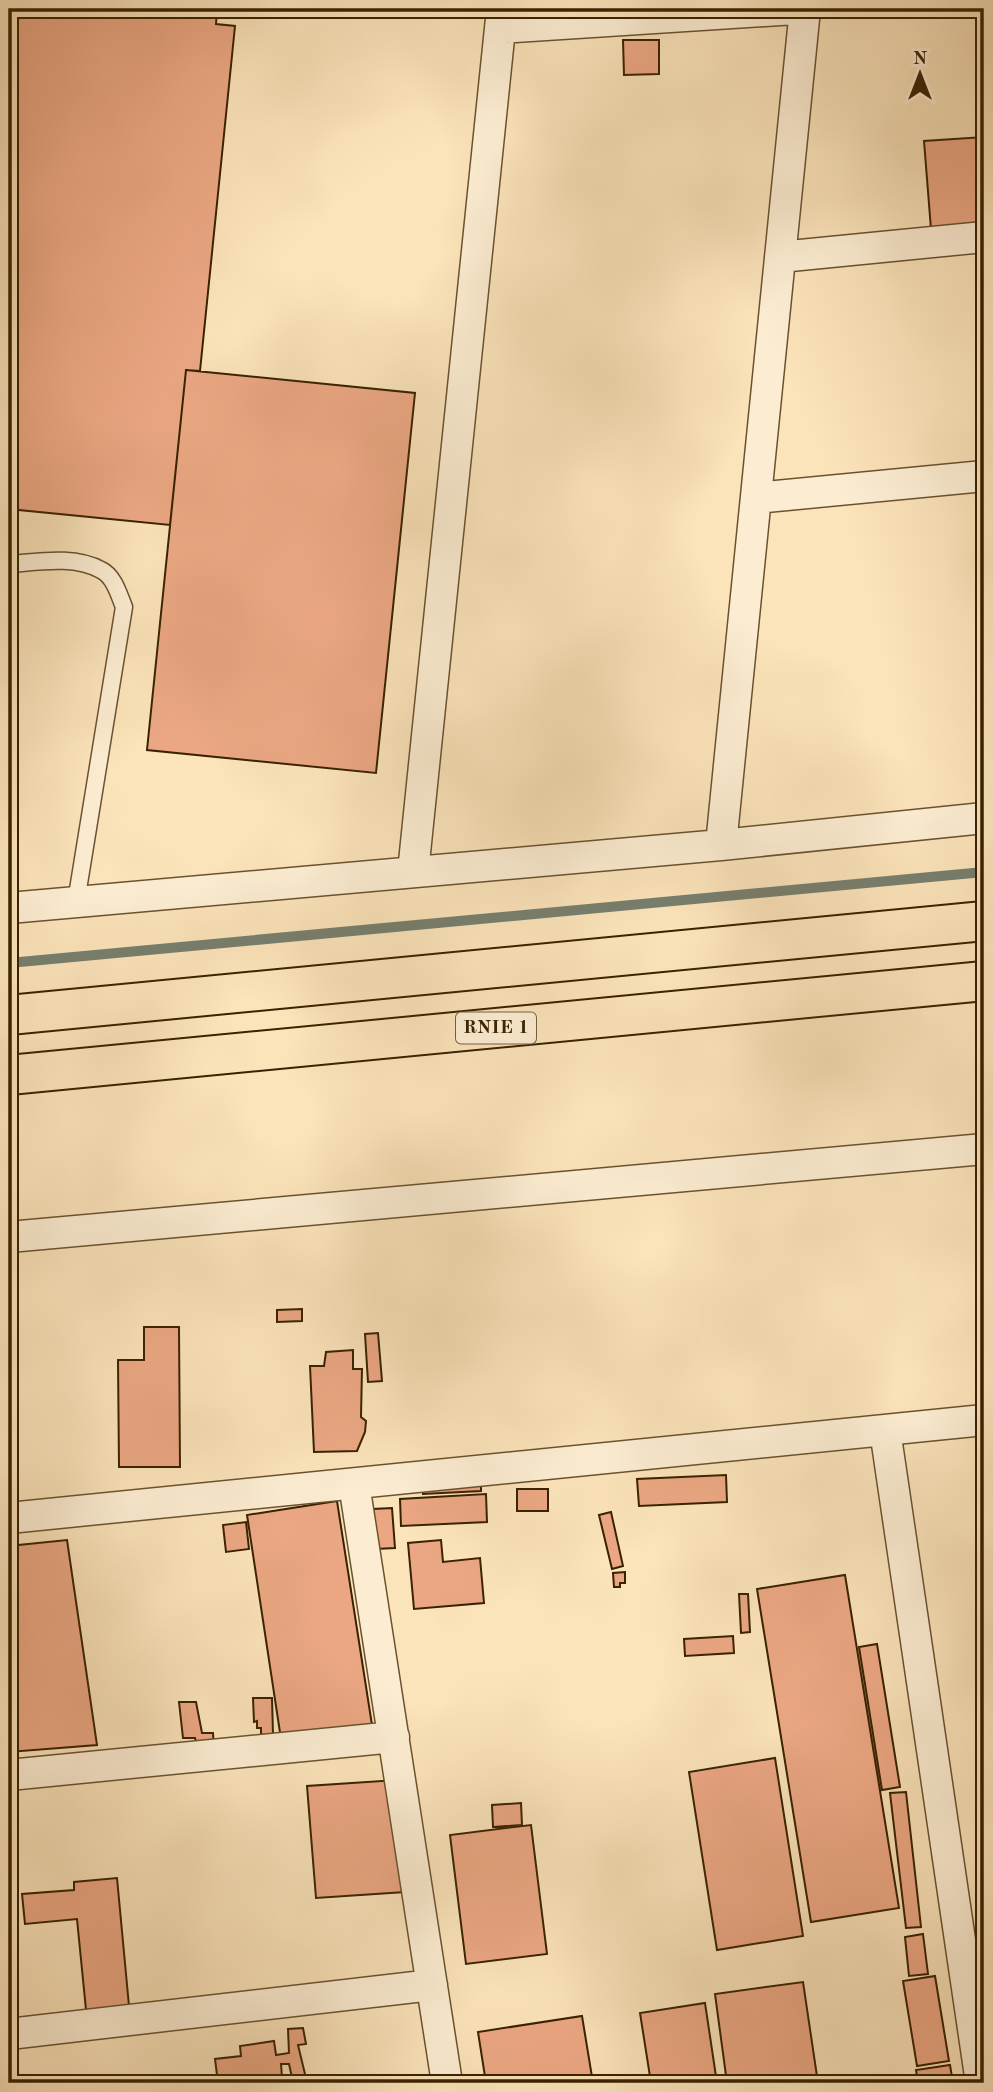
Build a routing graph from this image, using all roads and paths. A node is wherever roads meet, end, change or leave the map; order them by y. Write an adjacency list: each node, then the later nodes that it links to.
1 (795, 9): 3 (street)
2 (805, 9): 5 (street)
3 (501, 19): 11 (street)
4 (984, 237): 5 (street)
5 (780, 257): 7 (street)
6 (984, 476): 7 (street)
7 (756, 498): 10 (street)
8 (9, 564): 12 (lane)
9 (984, 818): 10 (street)
10 (721, 845): 11 (street)
11 (413, 873): 12 (street)
12 (76, 902): 13 (street)
13 (9, 908)
14 (984, 921): 16 (highway)
15 (984, 981): 17 (highway, RNIE 1)
16 (9, 1015)
17 (9, 1075)
18 (984, 1149): 19 (street)
19 (9, 1237)
20 (984, 1420): 21 (street)
21 (885, 1430): 22 (street); 29 (street)
22 (354, 1484): 23 (street); 24 (street)
23 (9, 1518)
24 (394, 1737): 25 (street); 26 (street)
25 (9, 1775)
26 (432, 1985): 27 (street); 28 (street)
27 (9, 2034)
28 (447, 2083)
29 (981, 2083)

